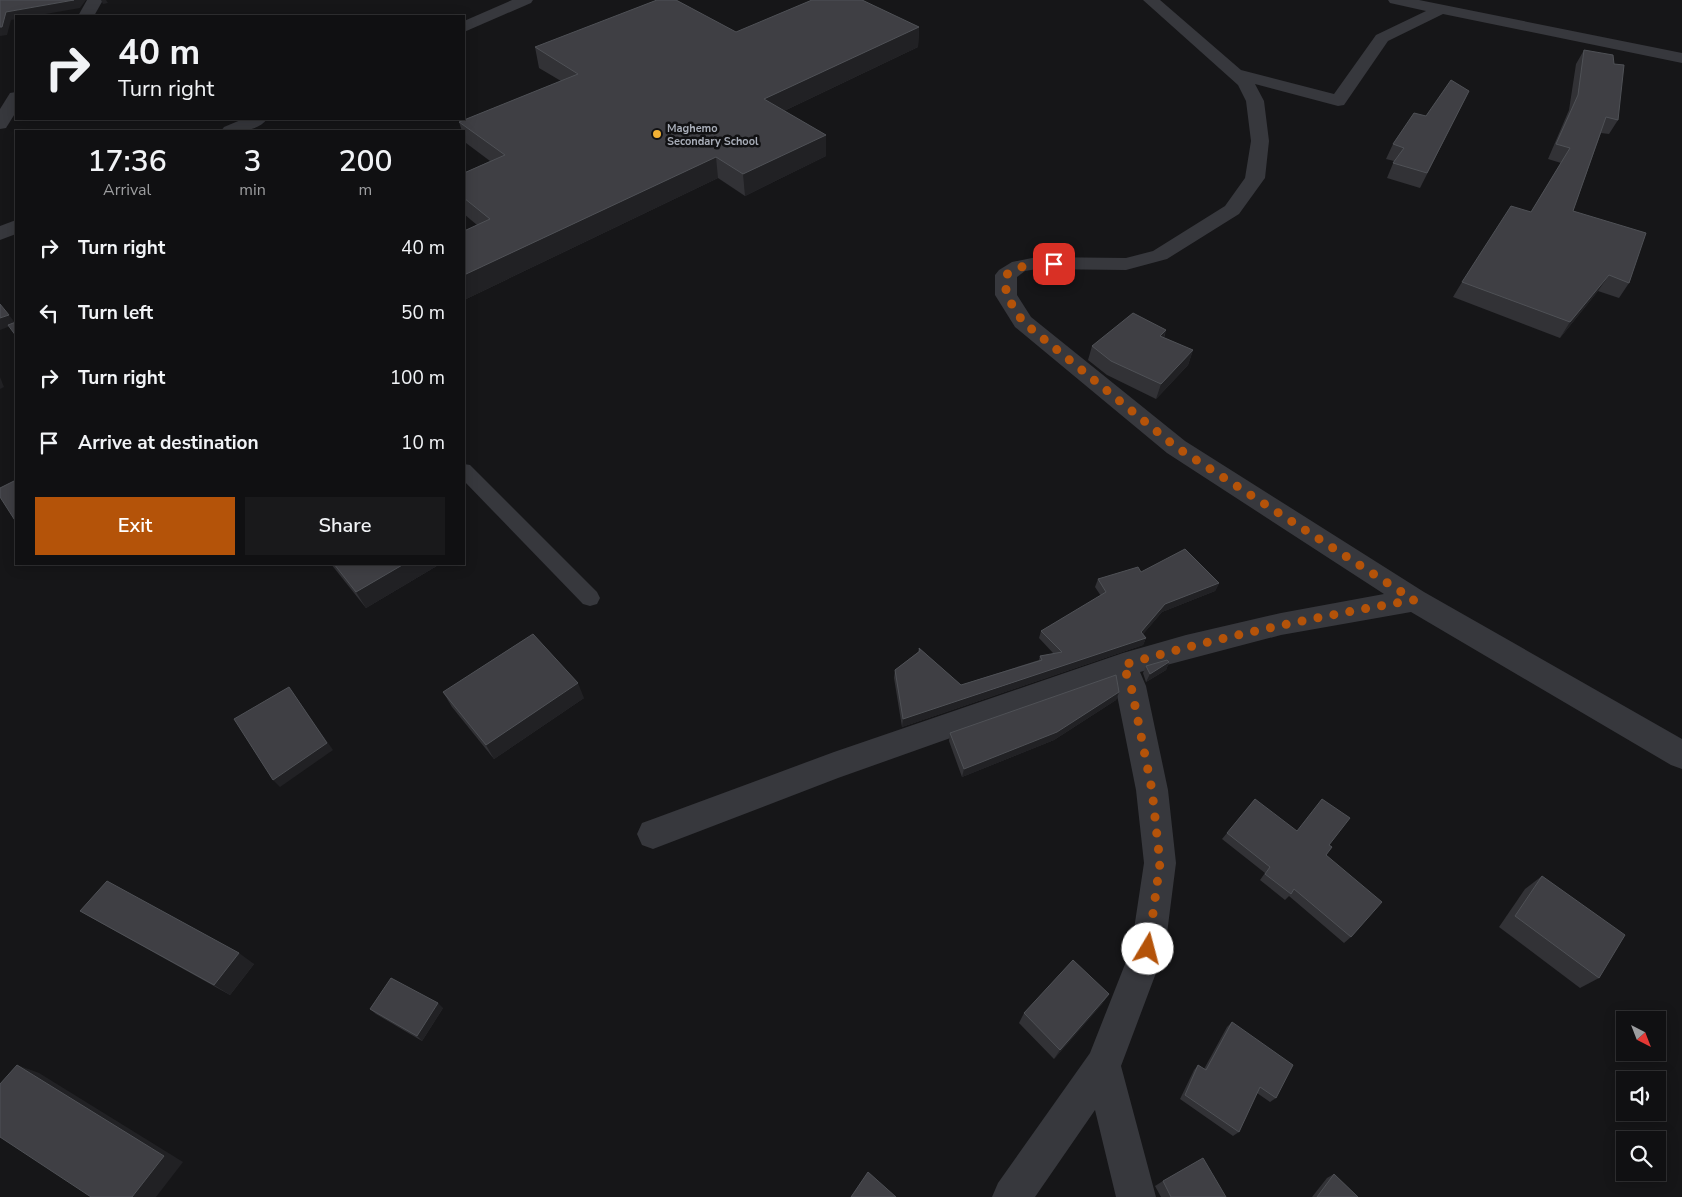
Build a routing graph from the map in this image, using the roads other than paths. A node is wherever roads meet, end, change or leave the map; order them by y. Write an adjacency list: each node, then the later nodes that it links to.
1 (95, 0): 6 (street)
2 (525, 0): 7 (street)
3 (1151, 0): 9 (street)
4 (1396, 0): 5 (street)
5 (1442, 9): 8 (street); 9 (street)
6 (87, 15)
7 (465, 27)
8 (1682, 58)
9 (1237, 74): 20 (street)
10 (15, 99): 12 (street)
11 (256, 120): 13 (street)
12 (0, 124)
13 (232, 130)
14 (15, 211): 15 (street)
15 (0, 217)
16 (15, 226): 17 (street)
17 (0, 234)
18 (465, 471): 19 (lane)
19 (590, 598)
20 (1414, 600): 21 (street); 22 (street)
21 (1123, 665): 23 (street); 24 (street)
22 (1682, 755)
23 (653, 834)
24 (1103, 1066): 25 (street); 26 (street)
25 (1012, 1197)
26 (1136, 1197)

